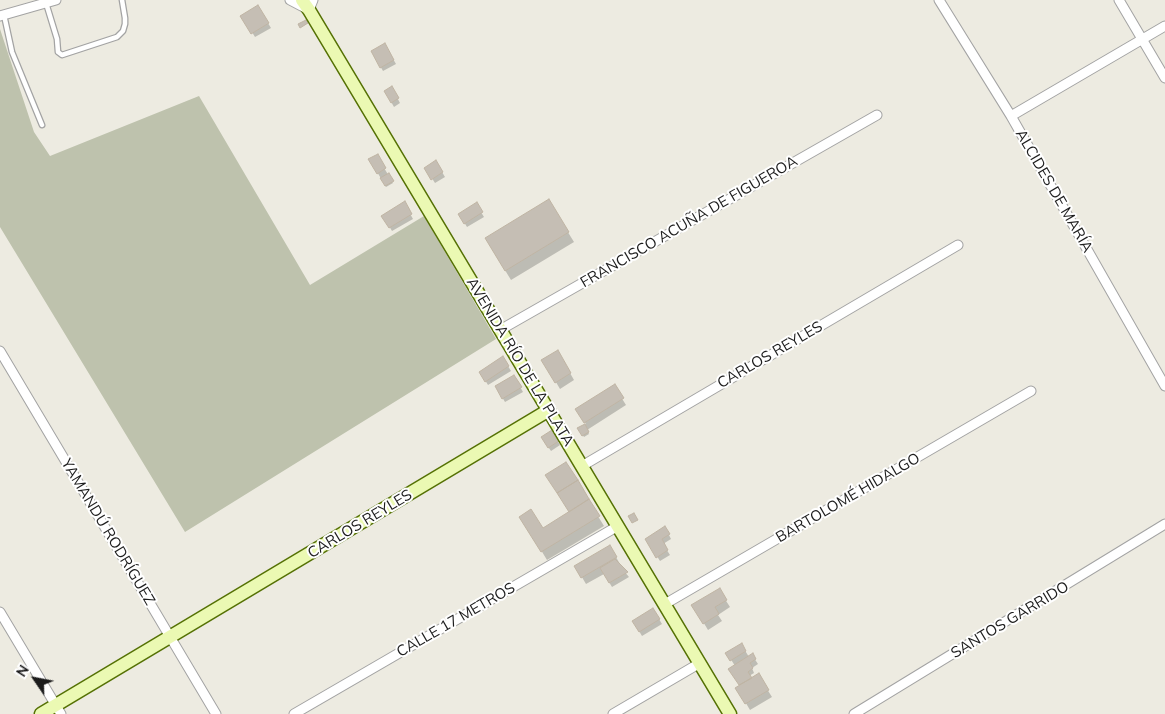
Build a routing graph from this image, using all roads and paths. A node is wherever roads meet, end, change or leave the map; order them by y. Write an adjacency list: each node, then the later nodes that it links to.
1 (122, 0): 5 (lane)
2 (290, 0): 6 (street)
3 (939, 0): 12 (street, ALCIDES DE MARÍA)
4 (1119, 0): 9 (street)
5 (51, 1): 7 (street)
6 (307, 2): 15 (street, AVENIDA RÍO DE LA PLATA)
7 (2, 15): 13 (lane)
8 (1165, 26): 9 (street)
9 (1143, 40): 10 (street); 12 (street)
10 (1165, 78)
11 (877, 115): 15 (street, FRANCISCO ACUÑA DE FIGUEROA)
12 (1011, 116): 18 (street, ALCIDES DE MARÍA)
13 (42, 125)
14 (958, 245): 21 (street, CARLOS REYLES)
15 (500, 330): 20 (street, AVENIDA RÍO DE LA PLATA)
16 (0, 351): 17 (street, YAMANDÚ RODRÍGUEZ)
17 (3, 362): 26 (street, YAMANDÚ RODRÍGUEZ)
18 (1165, 386)
19 (1031, 391): 24 (street, BARTOLOMÉ HIDALGO)
20 (549, 410): 21 (street, AVENIDA RÍO DE LA PLATA); 26 (street, CARLOS REYLES)
21 (582, 466): 23 (street, AVENIDA RÍO DE LA PLATA)
22 (1165, 524): 34 (street, SANTOS GARRIDO)
23 (618, 526): 24 (street, AVENIDA RÍO DE LA PLATA); 31 (street, CALLE 17 METROS)
24 (665, 604): 27 (street, AVENIDA RÍO DE LA PLATA)
25 (0, 612): 28 (street)
26 (170, 638): 28 (street, CARLOS REYLES); 30 (street, YAMANDÚ RODRÍGUEZ)
27 (700, 664): 32 (street); 33 (street, AVENIDA RÍO DE LA PLATA)
28 (58, 710): 29 (street, CARLOS REYLES)
29 (41, 714)
30 (216, 714)
31 (294, 714)
32 (613, 714)
33 (730, 714)
34 (854, 714)

